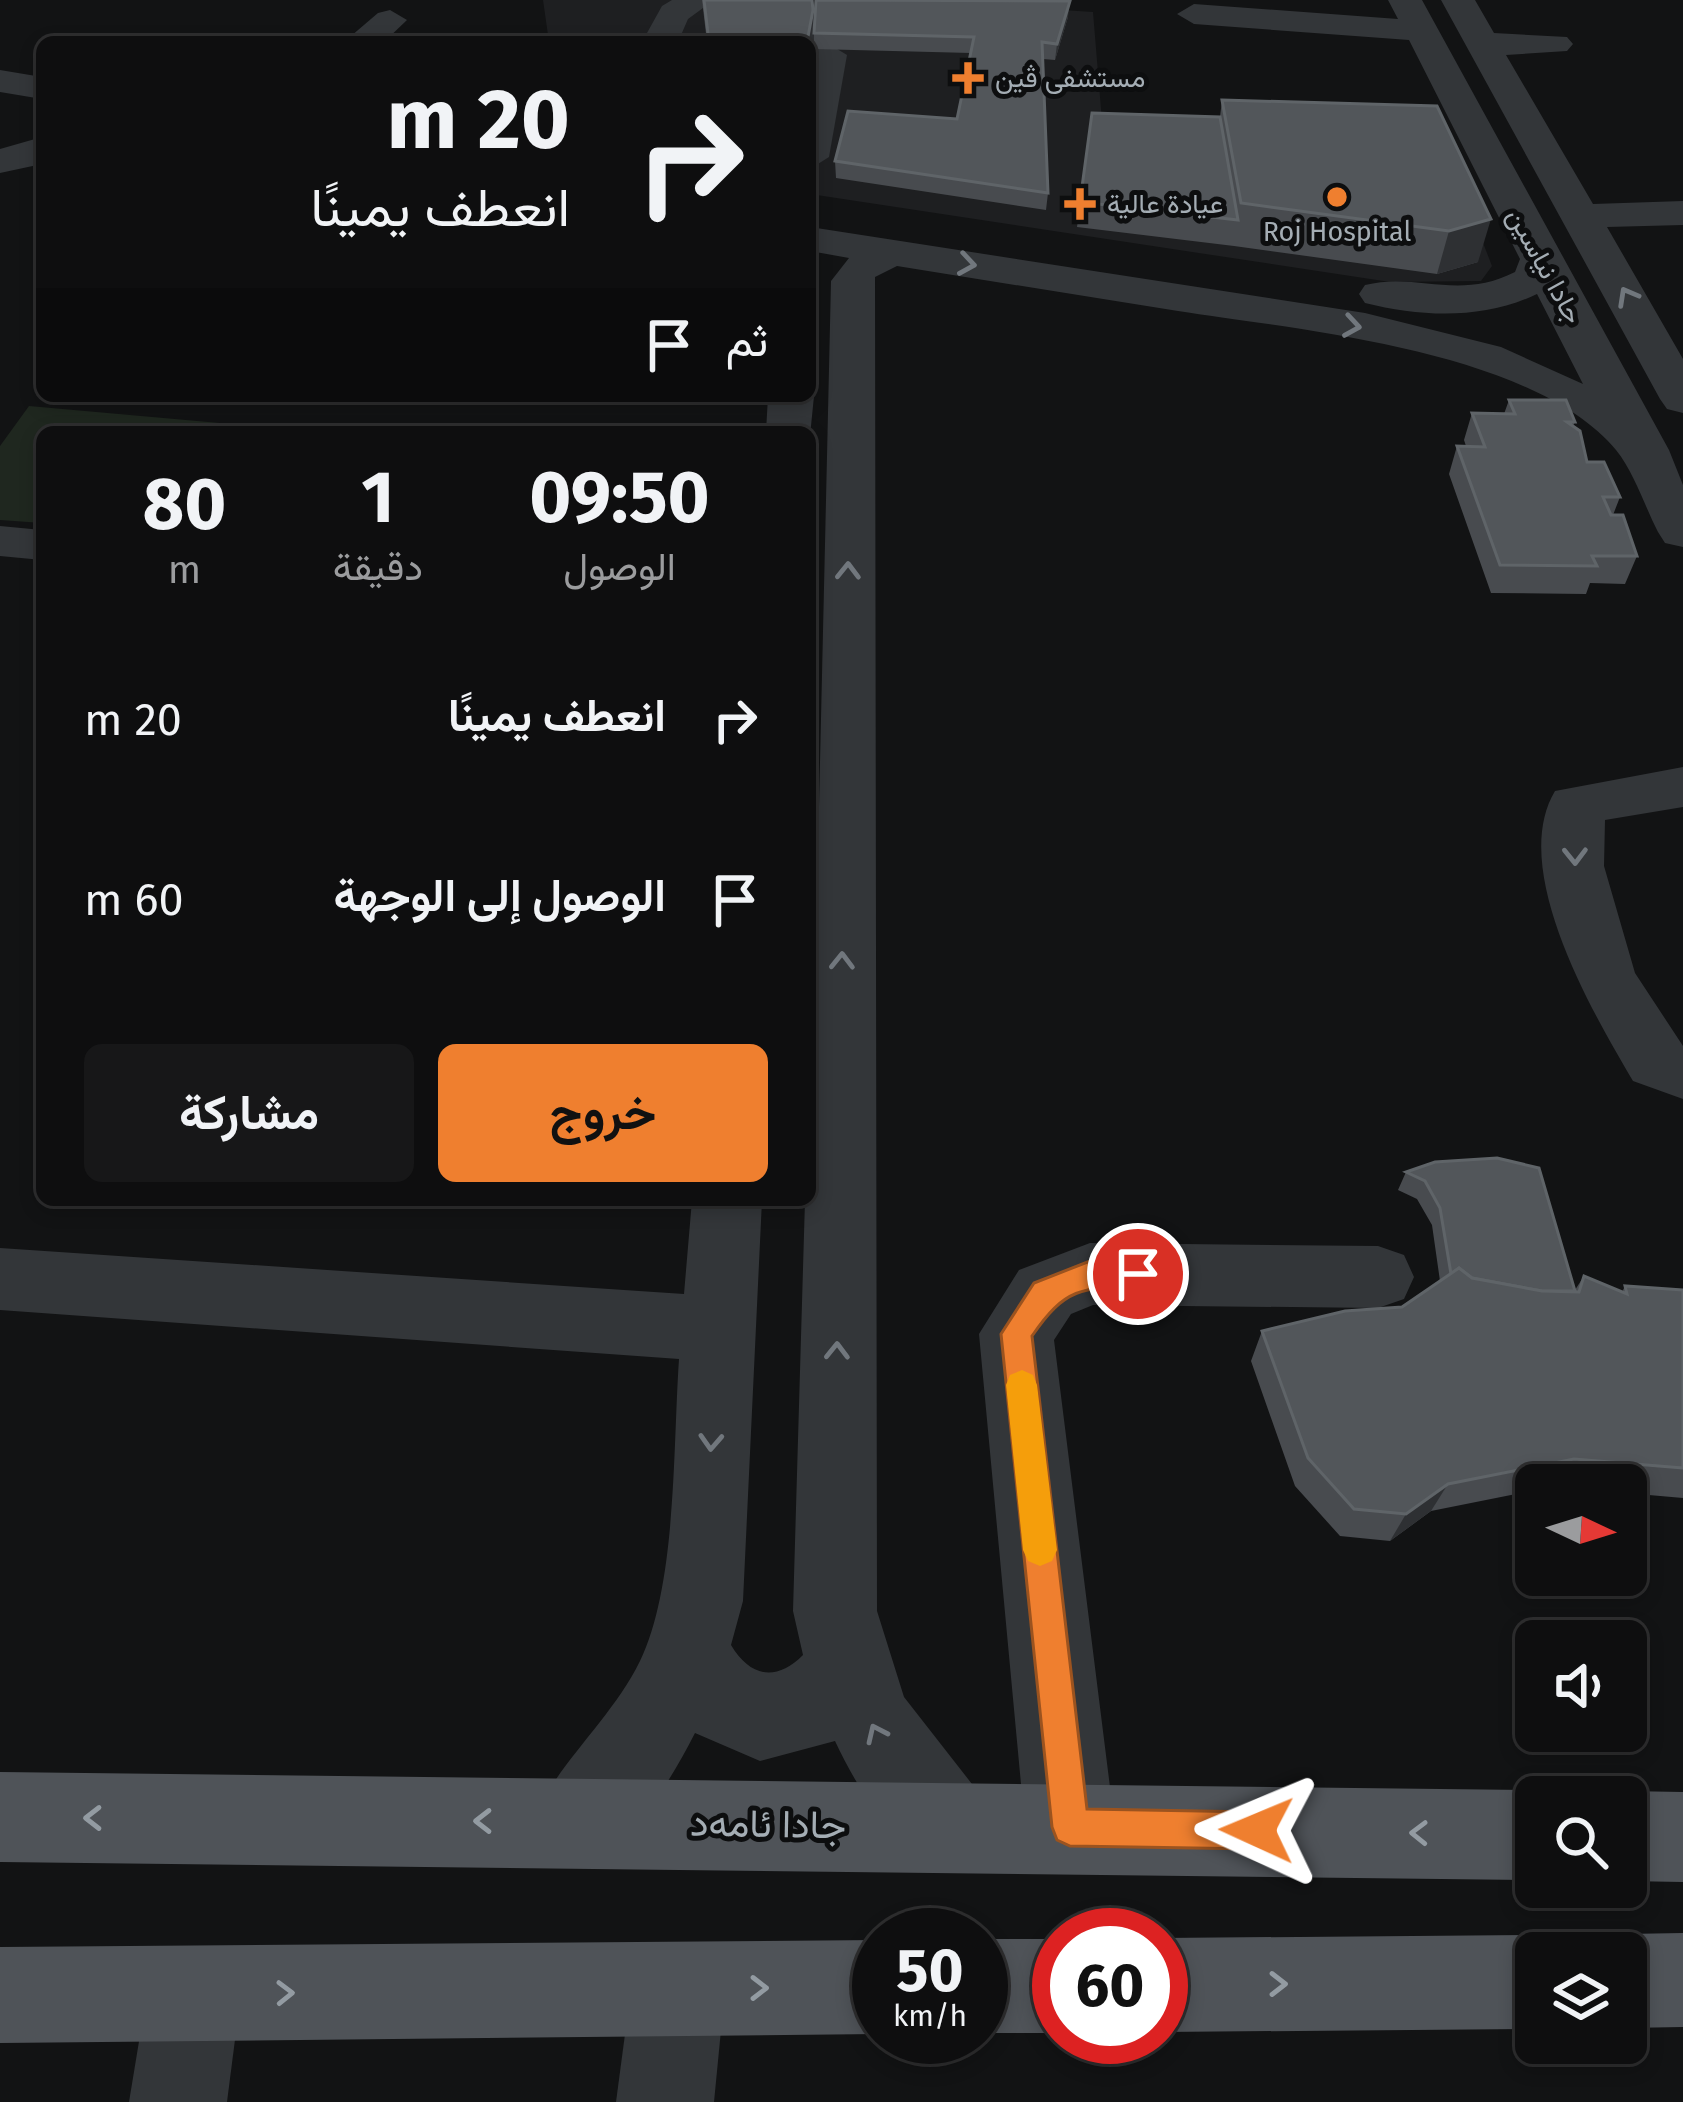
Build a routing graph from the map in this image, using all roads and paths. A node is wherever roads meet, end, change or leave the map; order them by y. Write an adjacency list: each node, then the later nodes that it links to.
1 (1458, 0): 9 (street, جادا نیاسین)
2 (695, 1): 3 (street); 8 (street)
3 (735, 3)
4 (1194, 14): 5 (street)
5 (1413, 15): 19 (street, جادا نیاسین)
6 (390, 20): 7 (street)
7 (370, 36)
8 (663, 36)
9 (1485, 44): 10 (street); 23 (street, جادا نیاسین)
10 (1555, 44)
11 (829, 55): 16 (street)
12 (0, 81): 13 (street)
13 (36, 87)
14 (0, 109): 15 (street)
15 (36, 115)
16 (816, 125)
17 (1438, 149): 19 (street)
18 (36, 151): 20 (street)
19 (1482, 152): 24 (street, جادا نیاسین)
20 (0, 161)
21 (816, 210): 26 (street)
22 (1683, 213): 23 (street)
23 (1583, 216): 27 (street, جادا نیاسین, one-way to 23)
24 (1541, 257): 26 (street); 28 (street, جادا نیاسین)
25 (841, 262): 26 (street, one-way to 26); 39 (street, one-way to 25)
26 (1459, 324): 28 (street)
27 (1683, 399)
28 (1645, 450): 29 (street, جادا نیاسین)
29 (1683, 532)
30 (0, 541): 31 (street)
31 (36, 544)
32 (1683, 787): 33 (street, one-way to 33)
33 (1683, 1073)
34 (726, 1206): 37 (street)
35 (1378, 1277): 43 (street)
36 (0, 1279): 37 (street)
37 (716, 1329): 38 (street, one-way to 38)
38 (689, 1655): 39 (street); 41 (street)
39 (847, 1671): 42 (street, one-way to 39)
40 (0, 1817): 41 (main road, جادا ئامەد, one-way to 40)
41 (578, 1822): 42 (main road, جادا ئامەد)
42 (947, 1825): 43 (main road, جادا ئامەد)
43 (1070, 1827): 44 (main road, جادا ئامەد, one-way to 43)
44 (1515, 1835)
45 (1647, 1836): 46 (main road)
46 (1683, 1837)
47 (1683, 1980): 48 (main road)
48 (1647, 1981)
49 (1515, 1982): 50 (main road, one-way to 49)
50 (1188, 1985)
51 (852, 1987): 52 (main road, one-way to 51)
52 (678, 1989): 53 (main road, one-way to 52); 56 (street)
53 (194, 1994): 54 (main road); 55 (street)
54 (0, 1995)
55 (178, 2102)
56 (665, 2102)

